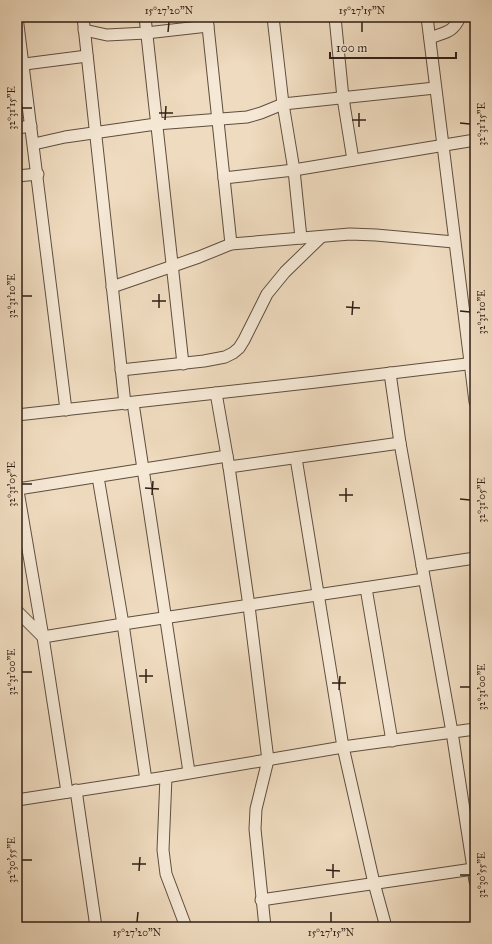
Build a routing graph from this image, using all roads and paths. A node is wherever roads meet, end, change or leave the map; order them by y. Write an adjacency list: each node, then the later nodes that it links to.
1 (17, 17): 13 (street)
2 (83, 17): 9 (street)
3 (145, 17): 10 (street)
4 (273, 17): 16 (street)
5 (335, 17): 15 (street)
6 (427, 17): 11 (street)
7 (460, 17): 11 (street)
8 (207, 21): 10 (street); 17 (street)
9 (84, 30): 10 (street); 12 (street)
10 (146, 33): 18 (street)
11 (430, 38): 14 (street)
12 (87, 56): 13 (street); 21 (street)
13 (20, 65): 19 (street)
14 (435, 88): 15 (street); 24 (street)
15 (344, 98): 16 (street); 25 (street)
16 (283, 104): 17 (street); 26 (street)
17 (218, 120): 18 (street); 29 (street)
18 (156, 124): 21 (street); 34 (street)
19 (31, 126): 20 (street); 23 (street)
20 (17, 128)
21 (95, 132): 23 (street); 35 (street)
22 (475, 140): 24 (street)
23 (34, 144): 27 (street)
24 (442, 146): 25 (street); 32 (street)
25 (353, 160): 26 (street)
26 (294, 170): 29 (street); 31 (street)
27 (38, 174): 28 (street); 43 (street)
28 (17, 176)
29 (224, 178): 33 (street)
30 (321, 237): 31 (street); 32 (street); 37 (street)
31 (301, 238): 33 (street)
32 (454, 242): 36 (street)
33 (231, 244): 34 (street)
34 (172, 267): 35 (street); 37 (street)
35 (112, 288): 38 (street)
36 (472, 363): 39 (street); 41 (street)
37 (183, 364): 38 (street)
38 (121, 370): 42 (street)
39 (390, 373): 40 (street); 45 (street)
40 (216, 393): 42 (street); 47 (street)
41 (475, 402)
42 (129, 403): 43 (street); 48 (street)
43 (66, 410): 44 (street)
44 (17, 415)
45 (400, 443): 46 (street); 52 (street)
46 (296, 458): 47 (street); 55 (street)
47 (228, 462): 48 (street); 56 (street)
48 (143, 470): 49 (street); 58 (street)
49 (98, 477): 50 (street); 59 (street)
50 (17, 487): 60 (street)
51 (475, 558): 52 (street)
52 (422, 566): 53 (street)
53 (424, 579): 54 (street); 62 (street)
54 (366, 588): 55 (street); 63 (street)
55 (318, 596): 56 (street); 64 (street)
56 (249, 606): 58 (street); 65 (street)
57 (17, 611): 60 (street)
58 (166, 618): 59 (street); 66 (street)
59 (123, 624): 60 (street); 68 (street)
60 (43, 637): 69 (street)
61 (475, 729): 62 (street)
62 (452, 732): 63 (street); 71 (street)
63 (392, 741): 64 (street)
64 (343, 747): 65 (street); 73 (street)
65 (268, 760): 66 (street); 74 (street)
66 (189, 772): 67 (street)
67 (166, 777): 68 (street); 76 (street)
68 (146, 780): 69 (street)
69 (71, 791): 70 (street); 75 (street)
70 (17, 800)
71 (473, 868): 72 (street); 73 (street)
72 (475, 881)
73 (374, 883): 74 (street); 78 (street)
74 (261, 900): 77 (street)
75 (96, 927)
76 (186, 927)
77 (265, 927)
78 (386, 927)

